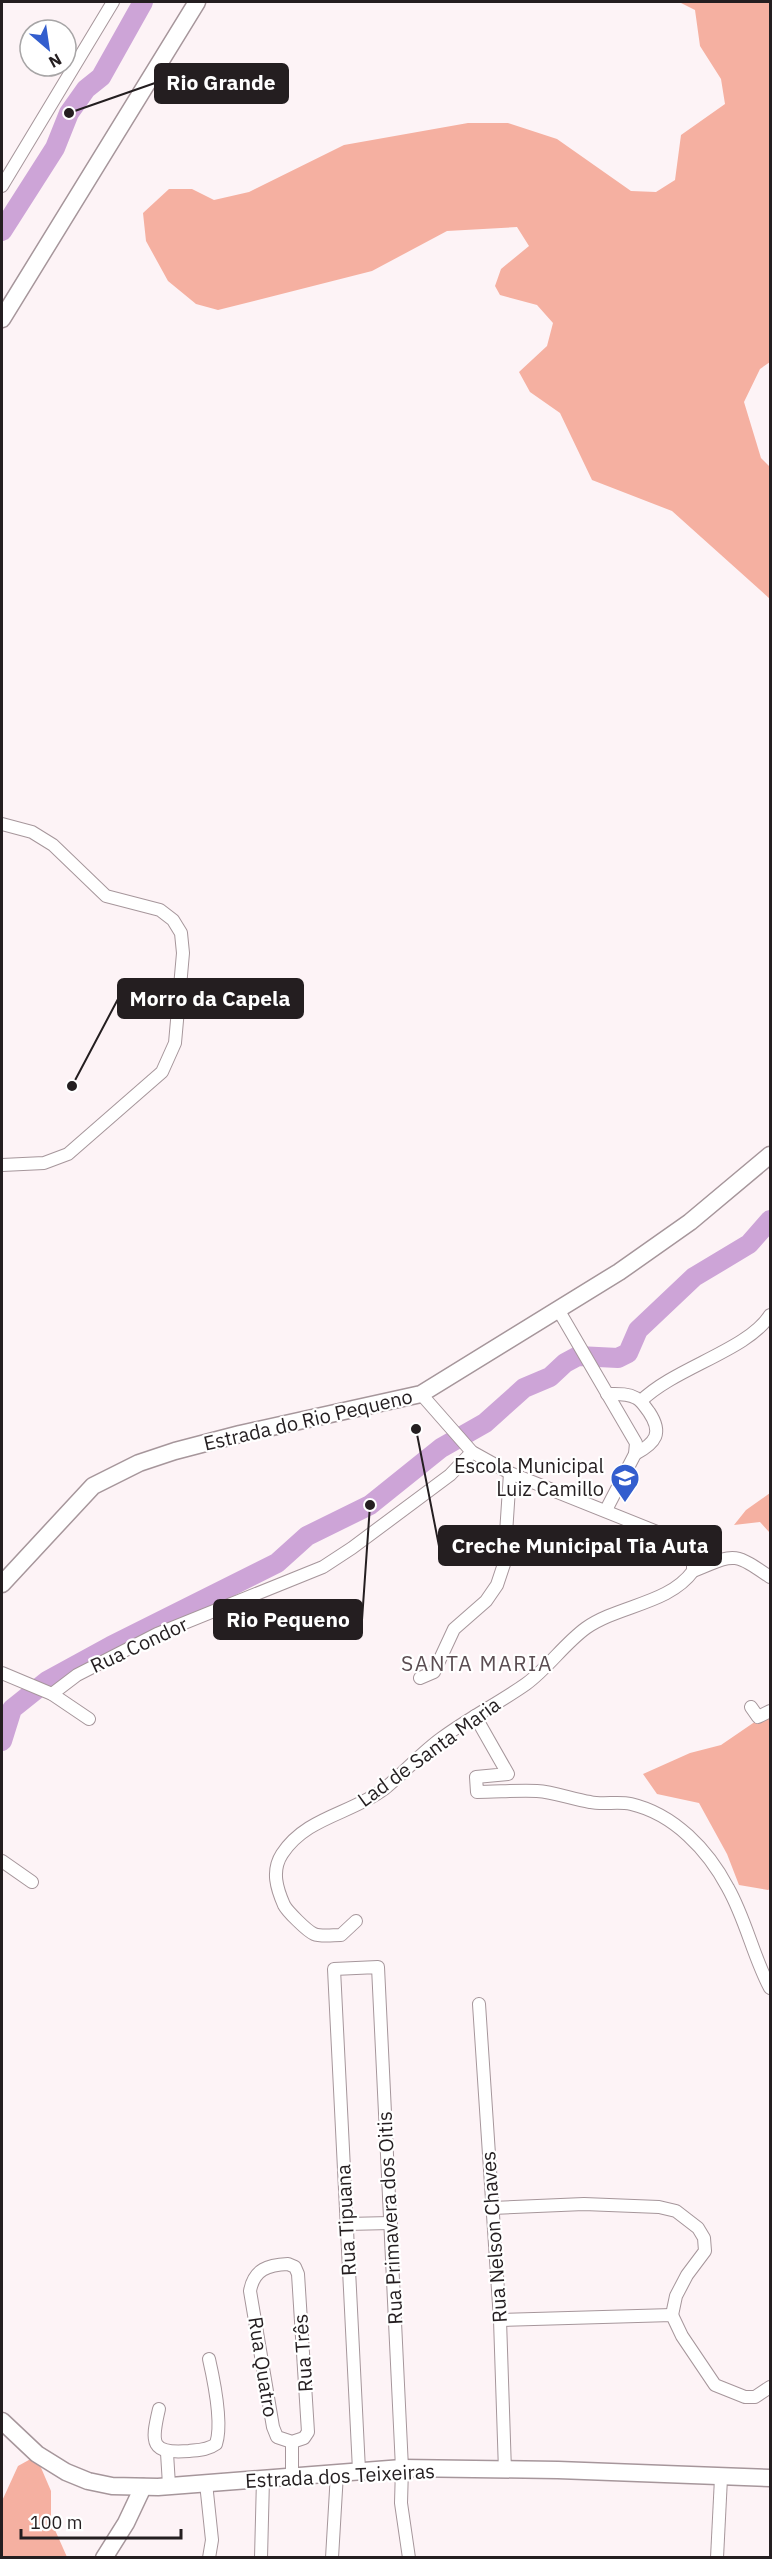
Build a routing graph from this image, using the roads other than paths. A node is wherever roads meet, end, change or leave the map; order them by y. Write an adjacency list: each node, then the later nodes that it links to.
1 (113, 2): 3 (street)
2 (197, 2): 4 (street)
3 (2, 186)
4 (2, 320)
5 (2, 824): 7 (street)
6 (771, 1155): 8 (street, Estrada do Rio Pequeno)
7 (2, 1165)
8 (559, 1311): 10 (street, Estrada do Rio Pequeno); 11 (street)
9 (771, 1314): 12 (street)
10 (421, 1394): 13 (street); 19 (street, Estrada do Rio Pequeno)
11 (608, 1394): 12 (street); 14 (street)
12 (641, 1401): 14 (street)
13 (469, 1449): 15 (street); 22 (street, Rua Condor)
14 (635, 1454): 16 (street)
15 (510, 1473): 16 (street); 21 (street)
16 (606, 1510): 17 (street)
17 (693, 1571): 18 (street, Lad de Santa Maria); 25 (street, Lad de Santa Maria)
18 (771, 1577)
19 (2, 1584)
20 (2, 1673): 22 (street)
21 (420, 1678)
22 (49, 1693): 26 (street)
23 (752, 1707): 24 (street)
24 (771, 1711)
25 (475, 1716): 29 (street, Lad de Santa Maria); 31 (street)
26 (89, 1719)
27 (2, 1861): 28 (street)
28 (32, 1882)
29 (356, 1921)
30 (334, 1969): 34 (street, Rua Primavera dos Oitis); 35 (street, Rua Tipuana)
31 (771, 1988)
32 (479, 2004): 33 (street, Rua Nelson Chaves)
33 (492, 2208): 37 (street); 38 (street, Rua Nelson Chaves)
34 (391, 2223): 35 (street); 45 (street, Rua Primavera dos Oitis)
35 (346, 2224): 46 (street, Rua Tipuana)
36 (250, 2291): 43 (street, Rua Quatro); 43 (street, Rua Três)
37 (672, 2315): 38 (street); 40 (street)
38 (500, 2320): 47 (street, Rua Nelson Chaves)
39 (209, 2359): 44 (street)
40 (771, 2387)
41 (159, 2409): 44 (street)
42 (2, 2421): 55 (street, Estrada dos Teixeiras)
43 (287, 2441): 49 (street)
44 (167, 2453): 54 (street)
45 (402, 2468): 46 (street, Estrada dos Teixeiras); 47 (street, Estrada dos Teixeiras); 60 (street, Rua Primavera dos Oitis)
46 (359, 2470): 48 (street, Estrada dos Teixeiras)
47 (505, 2471): 50 (street, Estrada dos Teixeiras)
48 (337, 2473): 49 (street, Estrada dos Teixeiras); 59 (street)
49 (292, 2476): 52 (street, Estrada dos Teixeiras)
50 (721, 2478): 51 (street, Estrada dos Teixeiras); 61 (street)
51 (771, 2478)
52 (263, 2479): 53 (street, Estrada dos Teixeiras); 58 (street)
53 (206, 2483): 54 (street, Estrada dos Teixeiras); 57 (street)
54 (169, 2486): 55 (street, Estrada dos Teixeiras)
55 (143, 2487): 56 (street)
56 (104, 2558)
57 (209, 2558)
58 (261, 2558)
59 (332, 2558)
60 (409, 2558)
61 (717, 2558)

